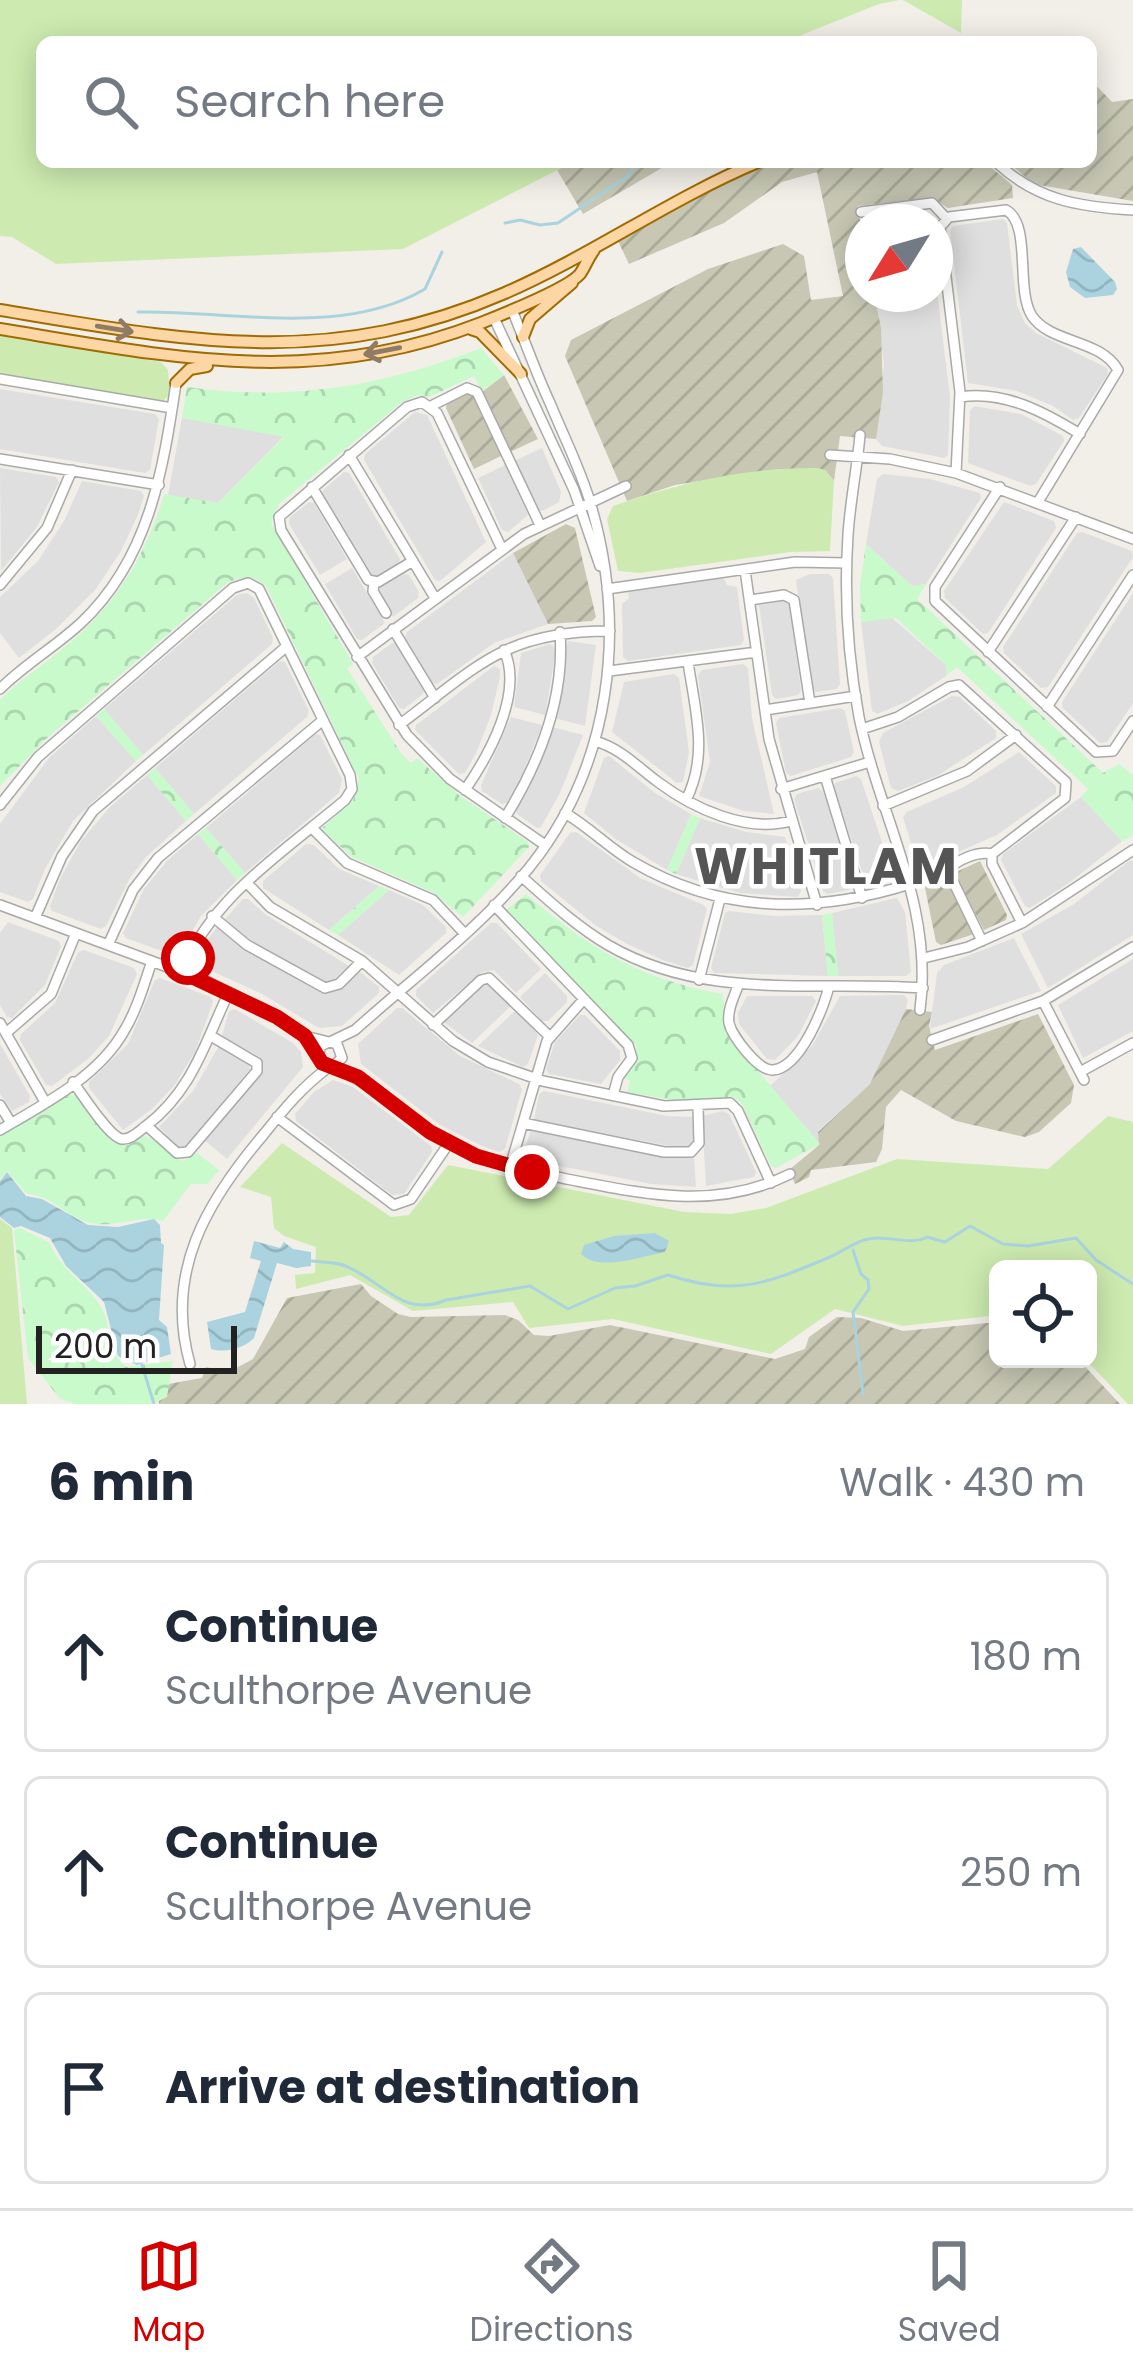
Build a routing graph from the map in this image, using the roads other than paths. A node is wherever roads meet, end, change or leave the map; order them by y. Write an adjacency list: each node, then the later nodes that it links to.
1 (746, 168): 5 (main road)
2 (1003, 168): 3 (street)
3 (1133, 210)
4 (953, 217): 24 (street)
5 (605, 240): 6 (main road); 7 (main road)
6 (578, 277): 10 (main road); 15 (main road)
7 (504, 293): 8 (main road); 10 (main road)
8 (486, 300): 9 (main road, one-way to 8); 12 (main road)
9 (0, 310)
10 (512, 310): 12 (main road); 15 (street)
11 (950, 312): 21 (street)
12 (494, 318): 13 (main road); 18 (street)
13 (468, 328): 17 (main road, one-way to 17); 18 (main road)
14 (0, 329): 16 (main road)
15 (523, 337): 37 (street)
16 (162, 356): 17 (main road); 20 (main road)
17 (215, 362): 20 (main road)
18 (521, 374): 37 (street)
19 (0, 379): 23 (street)
20 (176, 383): 23 (street)
21 (960, 398): 24 (street); 31 (street)
22 (431, 406): 26 (street); 39 (street); 41 (street)
23 (172, 408): 32 (street)
24 (1080, 434): 36 (street)
25 (860, 435): 28 (street)
26 (349, 455): 34 (street); 42 (street)
27 (830, 455): 28 (street)
28 (859, 457): 31 (street); 43 (street)
29 (0, 459): 30 (street)
30 (72, 470): 32 (street); 46 (street)
31 (956, 473): 35 (street)
32 (159, 485): 62 (street)
33 (626, 486): 37 (street)
34 (312, 487): 47 (street); 59 (street)
35 (1000, 488): 36 (street); 58 (street)
36 (1038, 502): 38 (street)
37 (585, 503): 39 (street); 48 (street)
38 (1076, 517): 40 (street); 58 (street)
39 (540, 525): 41 (street)
40 (1133, 538)
41 (502, 549): 49 (street)
42 (413, 561): 47 (street); 49 (street)
43 (846, 563): 44 (street); 63 (street)
44 (746, 570): 48 (street); 50 (street)
45 (1133, 575): 66 (street)
46 (1, 582)
47 (374, 583): 51 (street)
48 (606, 583): 53 (street)
49 (435, 598): 52 (street)
50 (750, 600): 57 (street); 65 (street)
51 (386, 613)
52 (393, 629): 59 (street); 64 (street)
53 (610, 631): 54 (street); 61 (street)
54 (560, 632): 56 (street); 82 (street)
55 (287, 646): 68 (street); 79 (street); 99 (street)
56 (504, 650): 64 (street); 77 (street)
57 (757, 652): 60 (street); 67 (street)
58 (988, 652): 66 (street)
59 (357, 657): 70 (street)
60 (688, 662): 61 (street); 78 (street)
61 (608, 671): 73 (street)
62 (0, 689)
63 (856, 696): 65 (street); 71 (street)
64 (435, 698): 70 (street)
65 (810, 703): 67 (street)
66 (1047, 707): 69 (street)
67 (765, 710): 76 (street)
68 (323, 720): 84 (street); 104 (street)
69 (1133, 721)
70 (399, 725): 77 (street)
71 (862, 729): 72 (street); 74 (street)
72 (1016, 735): 80 (street); 87 (street)
73 (595, 741): 78 (street); 81 (street)
74 (870, 762): 75 (street); 80 (street)
75 (825, 776): 76 (street); 94 (street)
76 (782, 789): 83 (street)
77 (464, 790): 82 (street)
78 (686, 800): 83 (street)
79 (0, 805)
80 (883, 806): 92 (street)
81 (565, 813): 85 (street); 93 (street)
82 (505, 818): 85 (street)
83 (791, 820): 96 (street)
84 (312, 828): 91 (street); 102 (street)
85 (545, 845): 90 (street)
86 (1133, 850): 100 (street)
87 (992, 854): 88 (street); 100 (street)
88 (948, 871): 89 (street); 103 (street)
89 (935, 872)
90 (521, 877): 95 (street); 110 (street)
91 (248, 884): 98 (street); 108 (street)
92 (910, 884): 94 (street); 106 (street)
93 (720, 898): 96 (street); 110 (street)
94 (862, 898): 96 (street)
95 (494, 905): 102 (street); 116 (street)
96 (817, 905)
97 (0, 906): 99 (street)
98 (212, 916): 108 (street); 109 (street)
99 (35, 918): 101 (street)
100 (1022, 922): 103 (street)
101 (76, 933): 104 (street); 120 (street)
102 (464, 933): 115 (street)
103 (982, 941): 106 (street)
104 (108, 945): 107 (street)
105 (1133, 947): 117 (street)
106 (924, 958): 113 (street)
107 (152, 961): 109 (street); 133 (street)
108 (362, 961): 115 (street)
109 (182, 972): 114 (street)
110 (699, 980): 111 (street)
111 (738, 986): 112 (street); 112 (street)
112 (829, 986): 113 (street)
113 (923, 988): 118 (street)
114 (229, 992): 122 (street); 123 (street)
115 (398, 992): 119 (street); 121 (street)
116 (584, 999): 124 (street); 135 (street)
117 (1043, 1001): 125 (street); 127 (street)
118 (920, 1010)
119 (433, 1024): 124 (street); 132 (street)
120 (3, 1028): 136 (street)
121 (355, 1030): 126 (street); 128 (street)
122 (211, 1036): 142 (street); 142 (street)
123 (305, 1036): 126 (street); 129 (street)
124 (549, 1036): 132 (street)
125 (932, 1040)
126 (329, 1042): 128 (street); 129 (street)
127 (1132, 1047)
128 (343, 1053): 130 (street); 131 (street)
129 (318, 1055): 130 (street); 134 (street)
130 (330, 1067): 131 (street); 134 (street)
131 (358, 1077): 143 (street)
132 (535, 1079): 135 (street); 140 (street)
133 (73, 1082): 136 (street); 142 (street)
134 (305, 1084): 139 (street)
135 (613, 1095): 138 (street)
136 (45, 1102): 141 (street)
137 (0, 1105): 141 (street)
138 (698, 1107): 140 (street); 146 (street)
139 (278, 1118): 143 (street); 147 (street)
140 (523, 1123): 144 (street)
141 (5, 1126)
142 (147, 1126)
143 (449, 1143): 144 (street)
144 (511, 1167): 146 (street)
145 (790, 1174): 146 (street)
146 (770, 1183)
147 (190, 1364)

